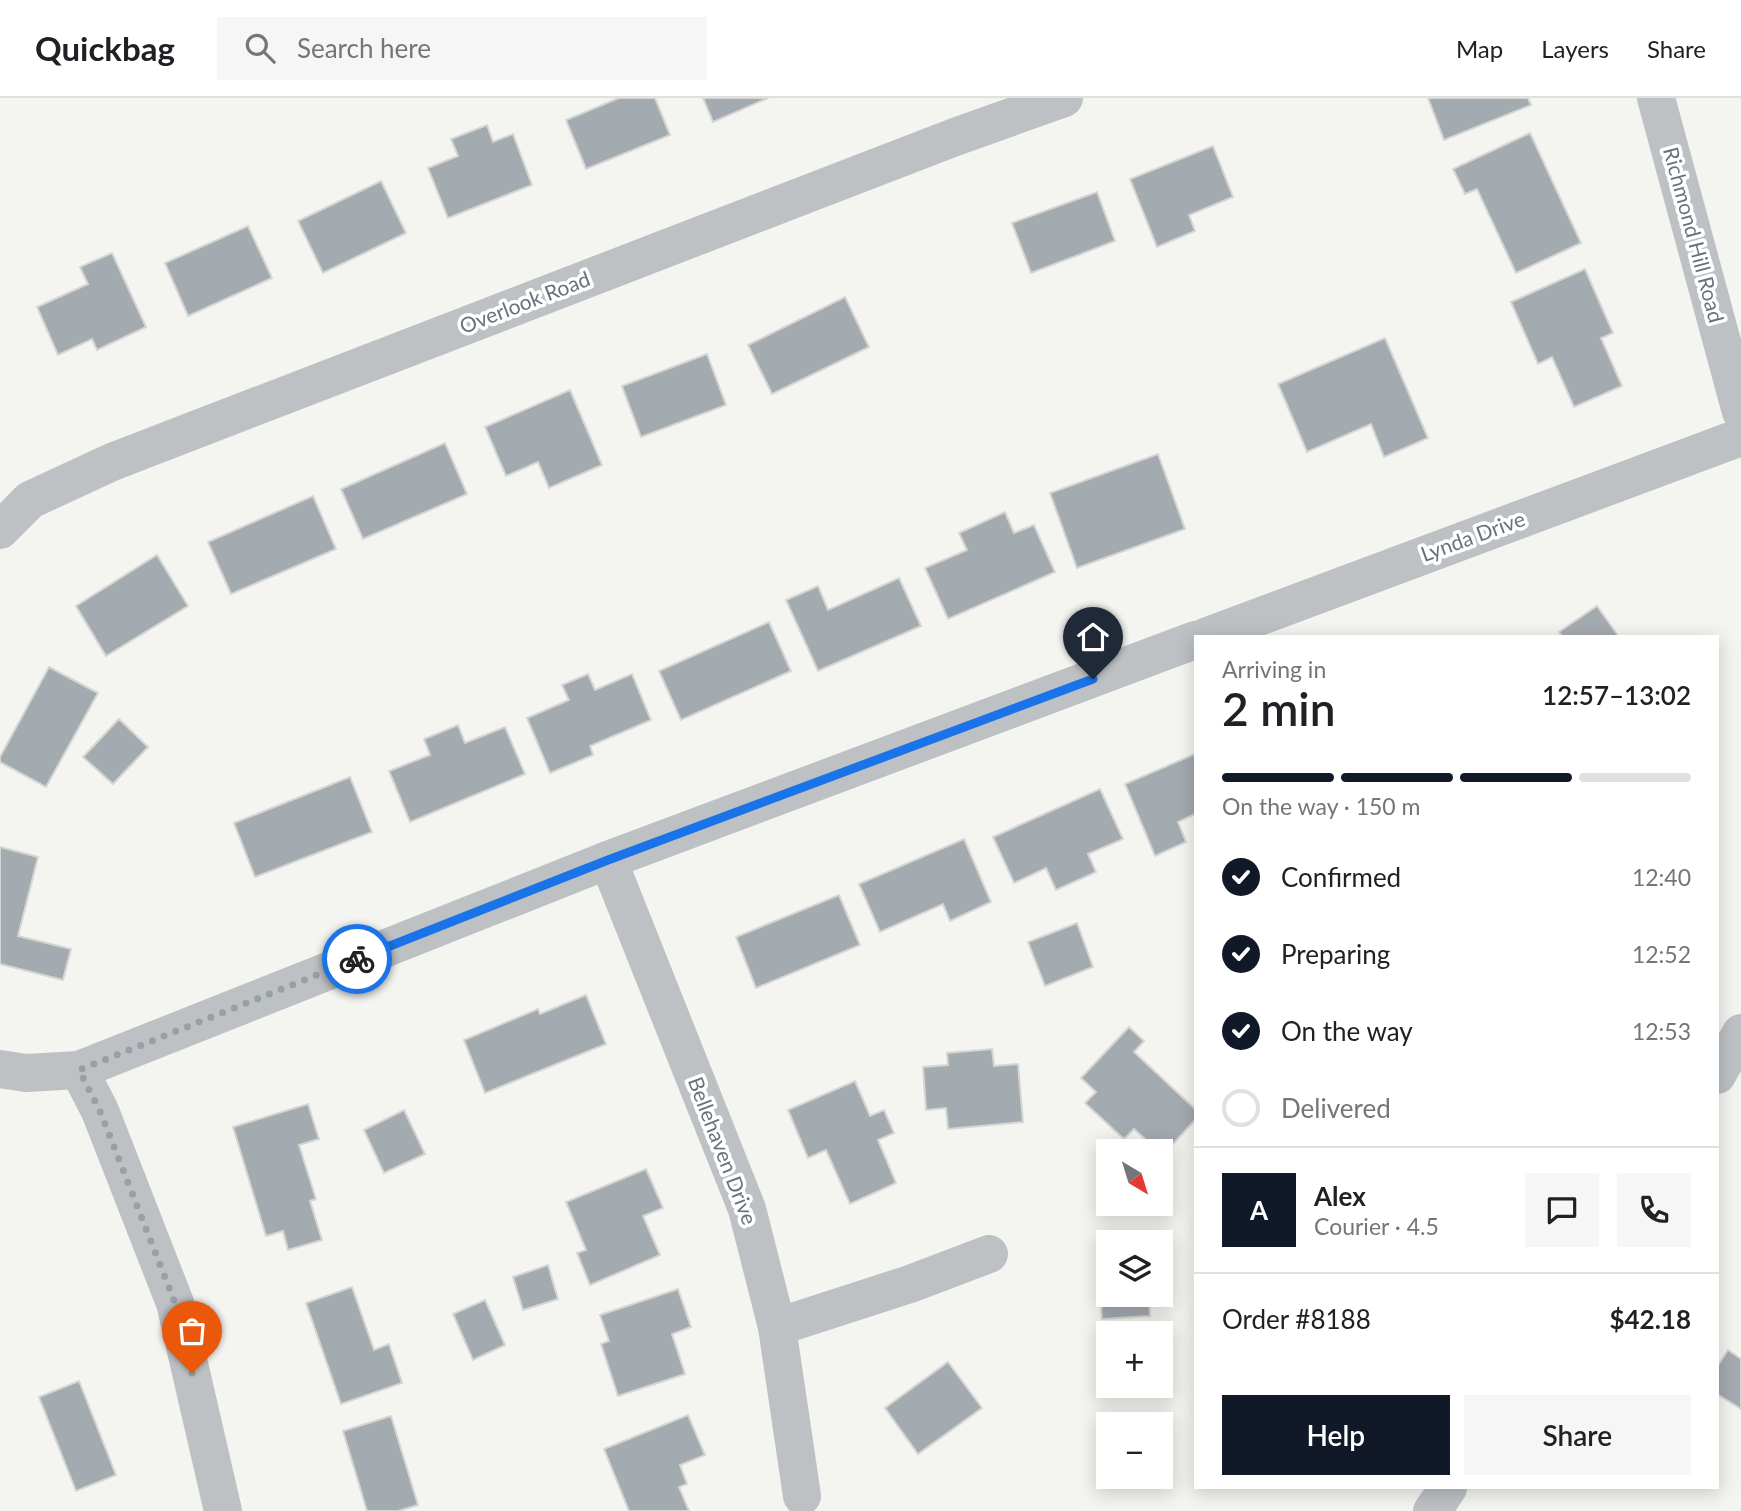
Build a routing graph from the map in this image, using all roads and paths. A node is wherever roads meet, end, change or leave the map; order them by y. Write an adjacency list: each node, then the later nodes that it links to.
1 (1064, 98): 5 (street, Overlook Road)
2 (1656, 98): 3 (street, Richmond Hill Road)
3 (1741, 412)
4 (1741, 437): 6 (street, Lynda Drive)
5 (0, 530)
6 (1210, 635)
7 (1194, 640): 8 (street)
8 (608, 860): 11 (street); 14 (street, Bellehaven Drive)
9 (1741, 1032): 12 (street)
10 (0, 1069): 11 (street)
11 (79, 1070): 17 (street)
12 (1719, 1071)
13 (989, 1254): 14 (street)
14 (777, 1327): 16 (street, Bellehaven Drive)
15 (1447, 1489): 18 (street)
16 (802, 1496)
17 (223, 1511)
18 (1432, 1511)

